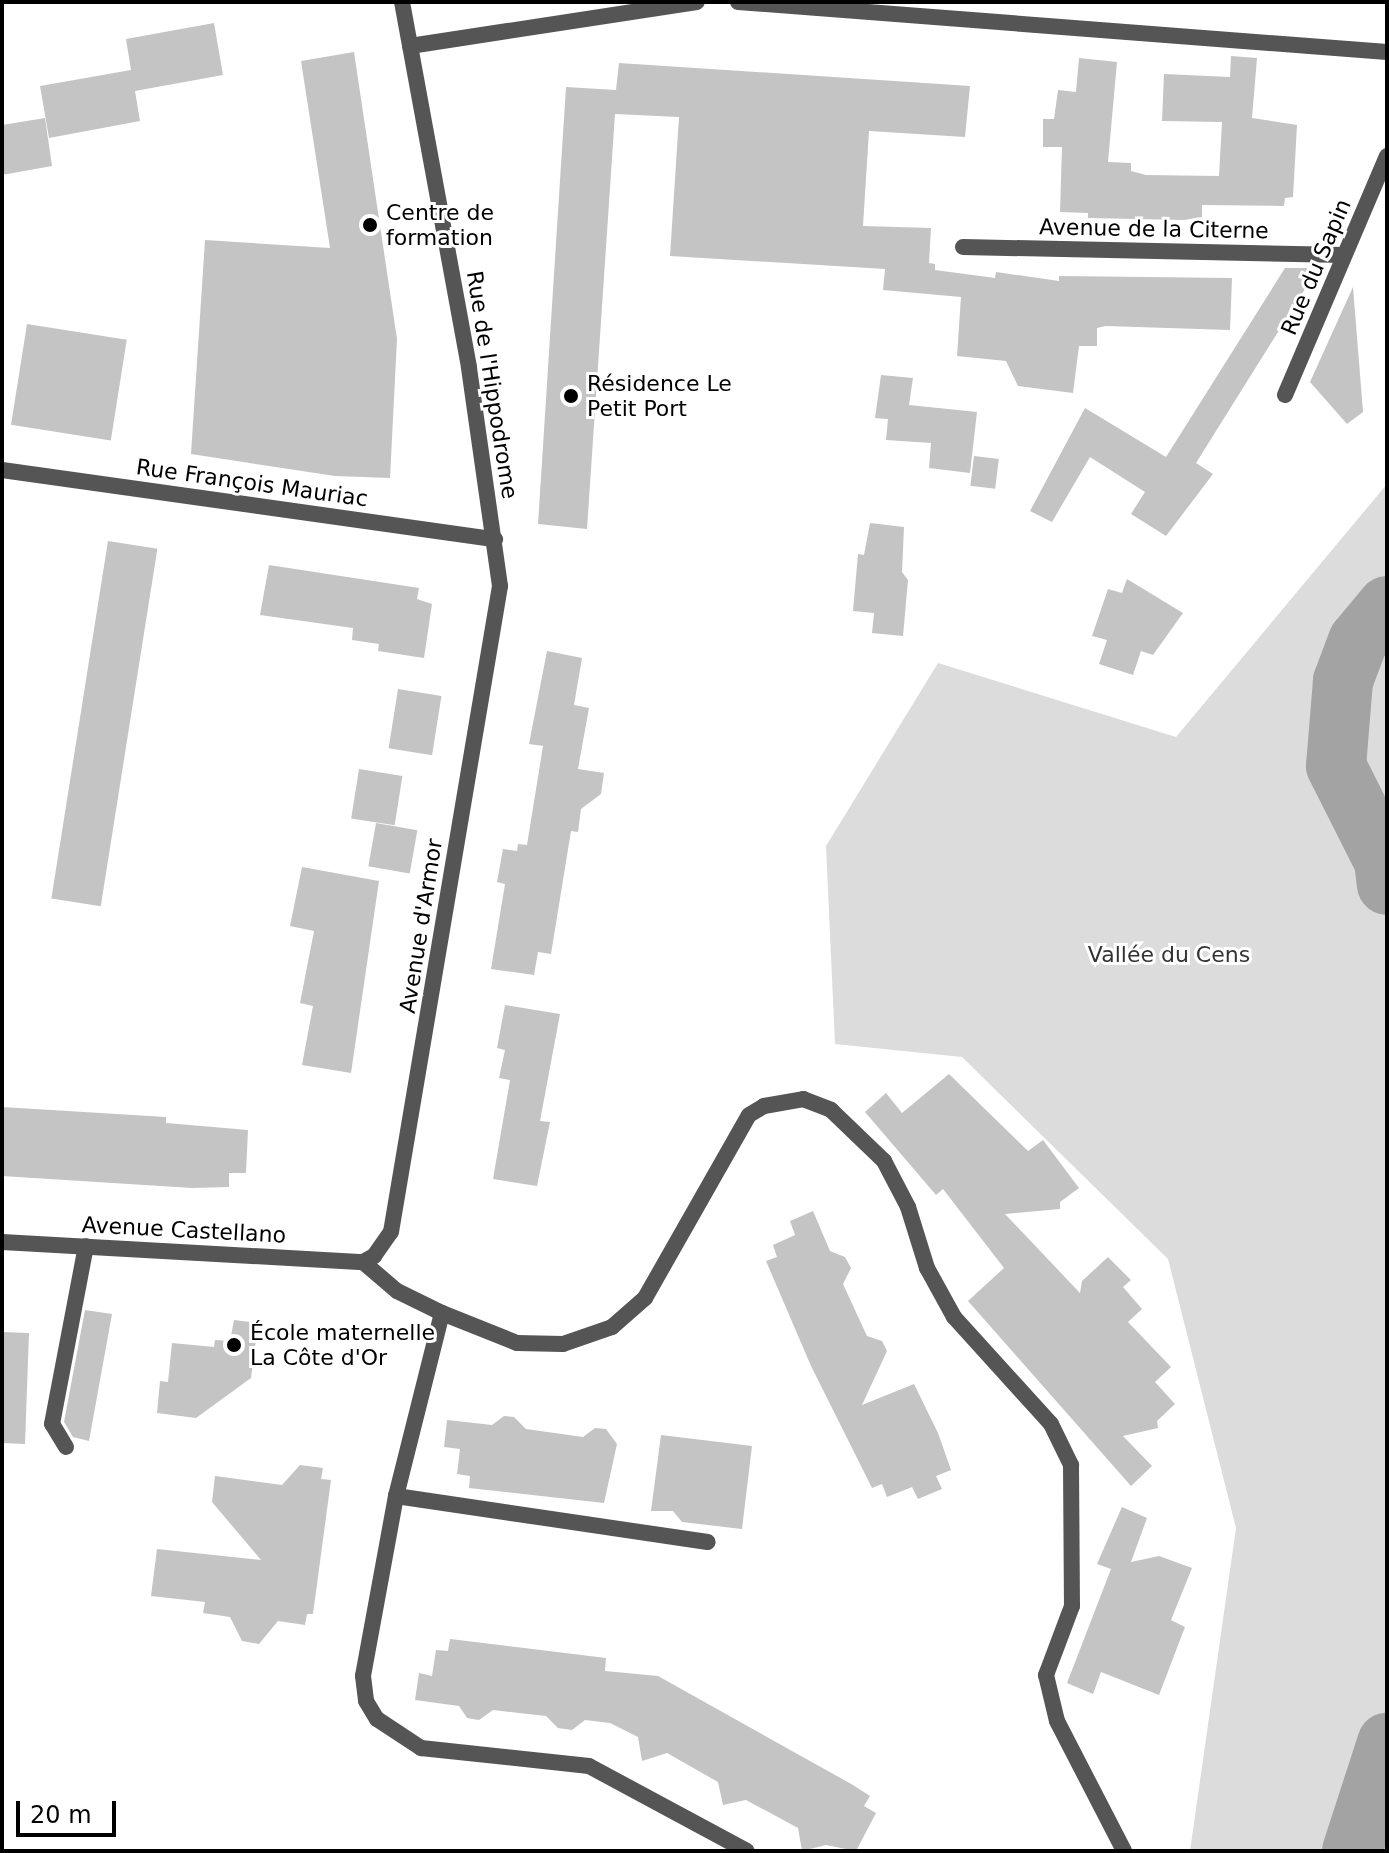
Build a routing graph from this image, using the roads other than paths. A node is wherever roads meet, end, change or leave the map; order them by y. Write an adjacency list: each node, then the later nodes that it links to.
1 (402, 2): 4 (street, Rue de l'Hippodrome)
2 (697, 2): 4 (street)
3 (738, 2): 5 (street)
4 (410, 46): 11 (street, Rue de l'Hippodrome)
5 (1387, 52)
6 (1387, 156): 8 (street, Rue du Sapin)
7 (963, 247): 8 (street, Avenue de la Citerne)
8 (1344, 255): 9 (street, Rue du Sapin)
9 (1285, 395)
10 (2, 470): 11 (street, Rue François Mauriac)
11 (495, 539): 12 (street, Rue de l'Hippodrome)
12 (500, 586): 15 (street, Avenue d'Armor)
13 (2, 1242): 14 (street, Avenue Castellano)
14 (86, 1246): 15 (street, Avenue Castellano); 17 (street)
15 (363, 1262): 16 (street)
16 (442, 1313): 18 (street); 21 (street)
17 (66, 1447)
18 (396, 1496): 19 (street); 20 (street)
19 (708, 1542)
20 (747, 1851)
21 (1124, 1851)

